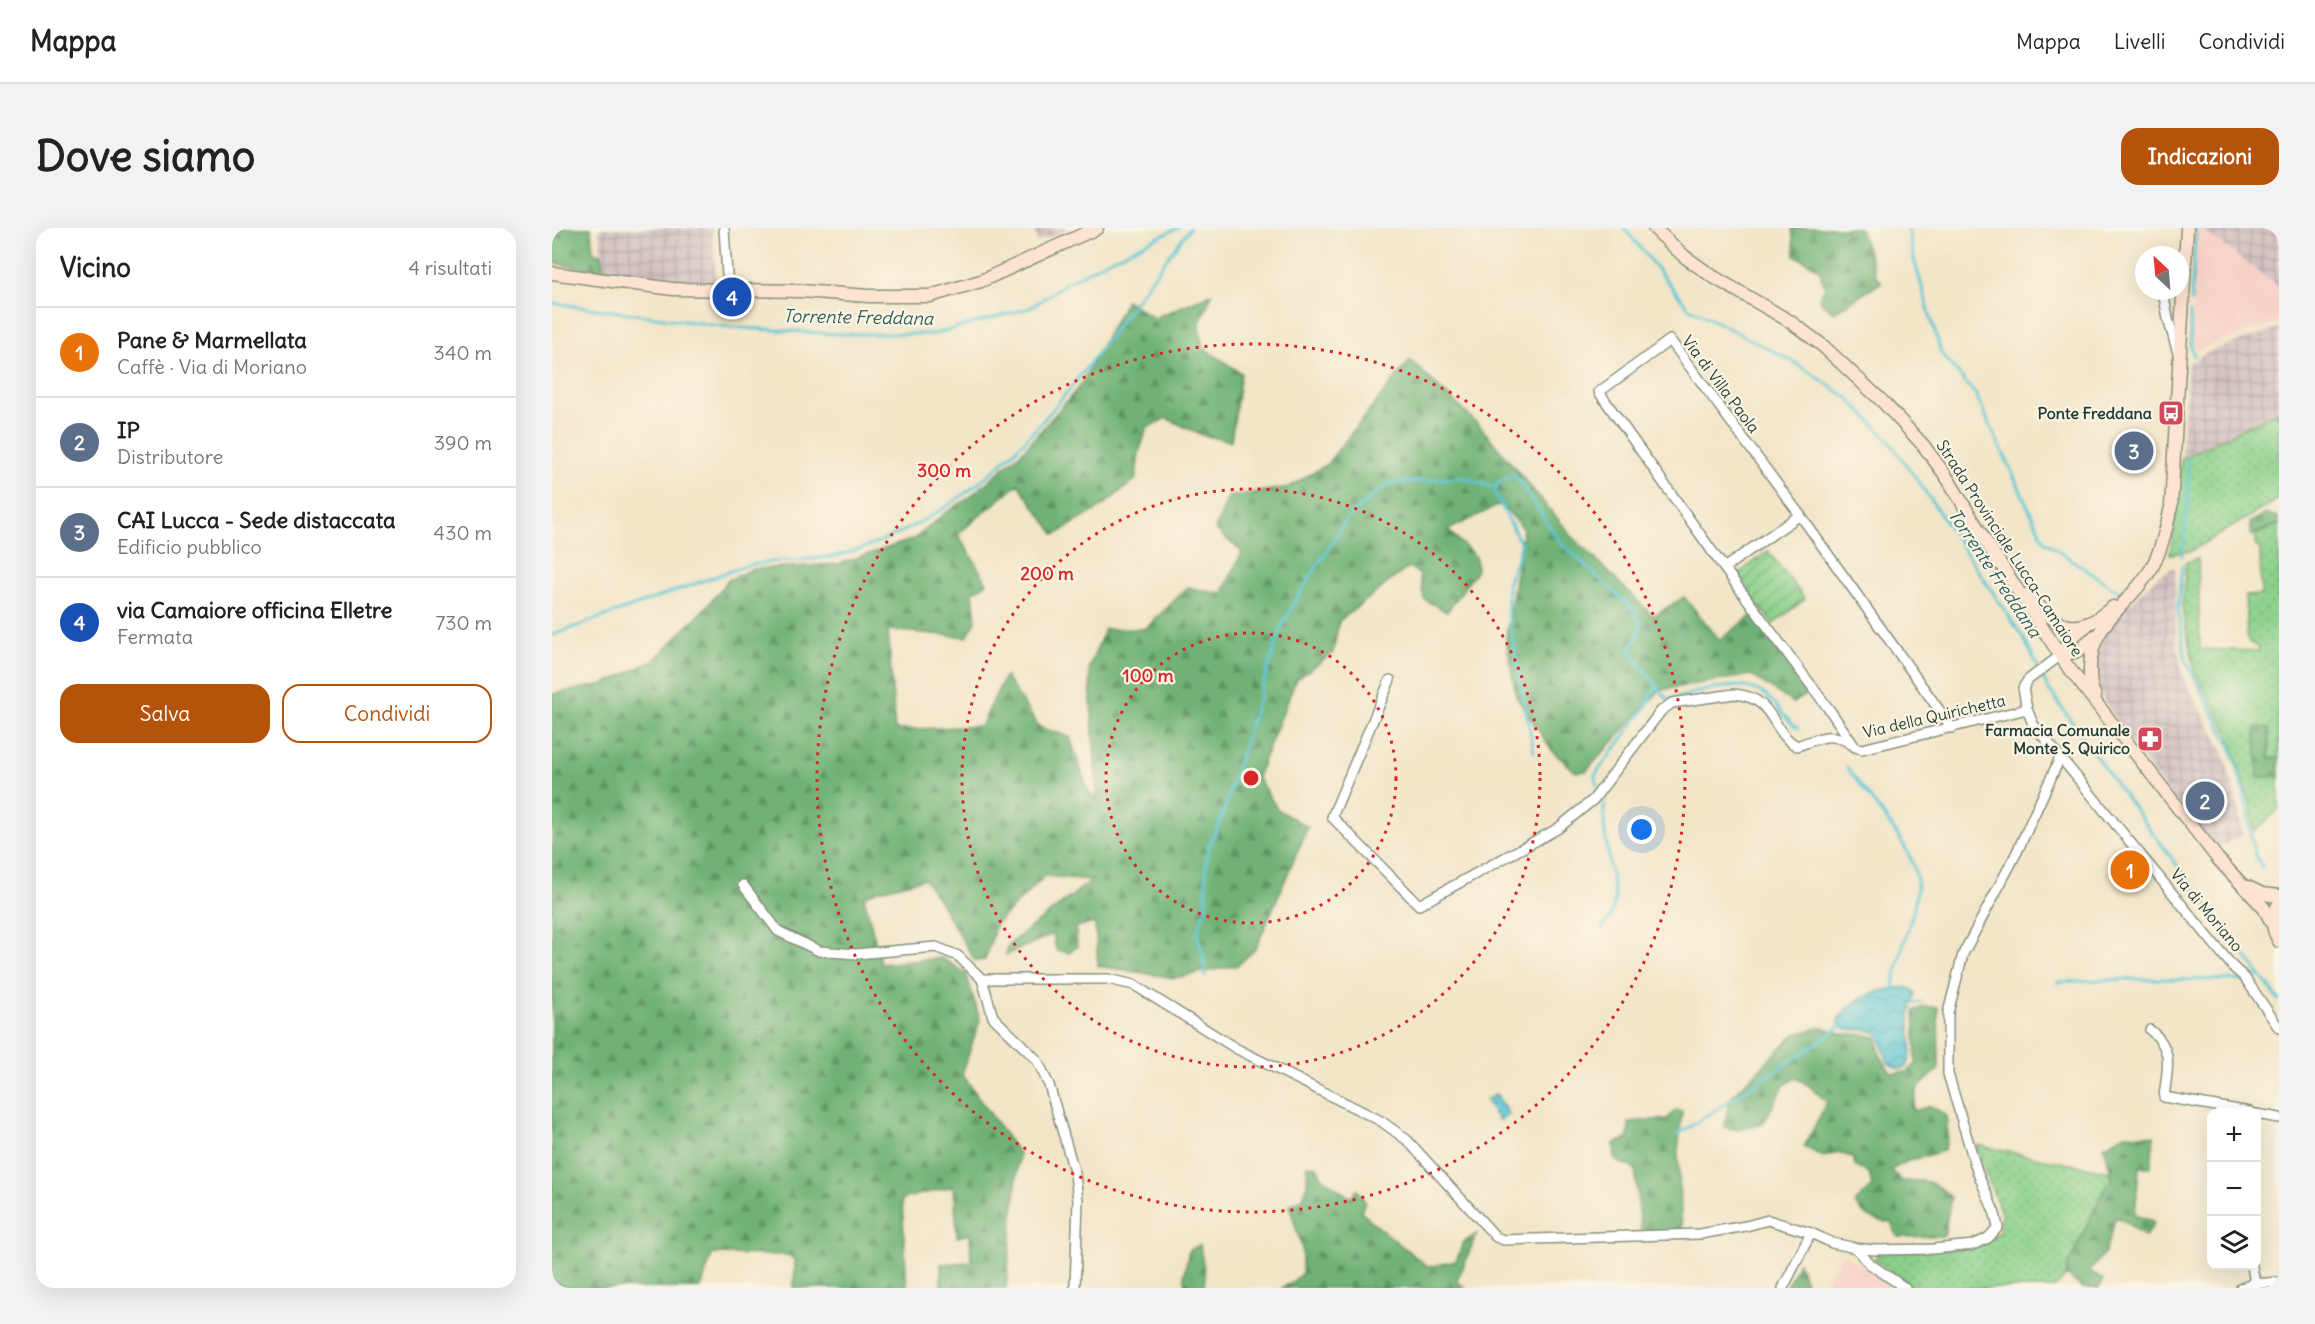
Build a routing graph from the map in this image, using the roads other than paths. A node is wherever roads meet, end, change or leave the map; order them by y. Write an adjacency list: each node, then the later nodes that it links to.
1 (724, 228): 7 (street)
2 (1097, 228): 7 (main road)
3 (1654, 228): 13 (main road, Strada Provinciale Lucca-Camaiore)
4 (2187, 228): 5 (main road)
5 (2182, 246)
6 (552, 273): 7 (main road)
7 (728, 291)
8 (2165, 300): 10 (street)
9 (2180, 300): 10 (main road)
10 (2179, 354): 14 (main road)
11 (1800, 515): 12 (street); 12 (street, Via di Villa Paola); 22 (street, Via di Villa Paola)
12 (1724, 568): 20 (street, Via di Villa Paola)
13 (2003, 568): 15 (main road); 17 (main road, Strada Provinciale Lucca-Camaiore)
14 (2122, 603): 15 (main road); 16 (main road)
15 (2088, 624): 17 (main road)
16 (2100, 629): 17 (main road); 21 (main road)
17 (2056, 659): 19 (street); 21 (main road, Strada Provinciale Lucca-Camaiore)
18 (1390, 680): 23 (street)
19 (2027, 709): 22 (street, Via della Quirichetta); 24 (street, Via di Moriano)
20 (1831, 712): 23 (street, Via della Quirichetta)
21 (2105, 714): 25 (main road, Strada Provinciale Lucca-Camaiore)
22 (1952, 728): 23 (street, Via della Quirichetta)
23 (1855, 747)
24 (2060, 758): 32 (street, Via di Moriano); 38 (street)
25 (2242, 883): 27 (main road, Strada Provinciale Lucca-Camaiore); 29 (main road, Strada Provinciale Lucca-Camaiore)
26 (743, 885): 31 (street)
27 (2279, 896)
28 (2279, 904): 29 (main road)
29 (2273, 925): 30 (main road, Strada Provinciale Lucca-Camaiore)
30 (2279, 940)
31 (982, 979): 37 (street); 42 (street)
32 (2278, 1026)
33 (2150, 1030): 34 (street)
34 (2223, 1108)
35 (2261, 1115): 36 (street)
36 (2279, 1118)
37 (1811, 1233): 38 (street); 43 (street)
38 (1856, 1248): 44 (street)
39 (2253, 1270): 41 (street)
40 (2279, 1282): 41 (street)
41 (2255, 1284): 45 (street)
42 (1075, 1288)
43 (1783, 1288)
44 (1905, 1288)
45 (2241, 1288)

